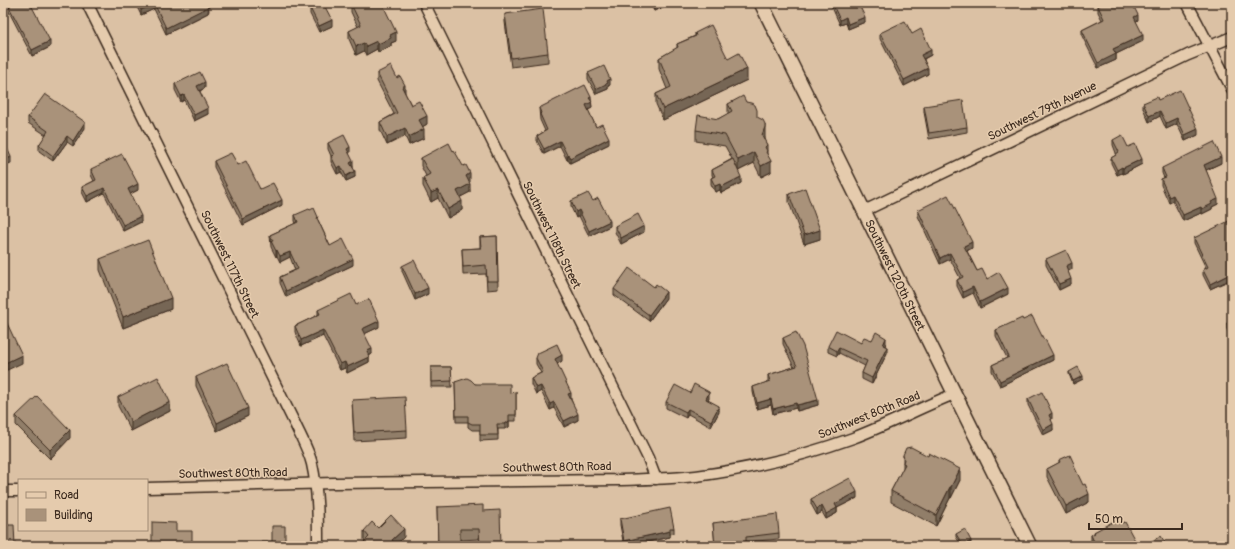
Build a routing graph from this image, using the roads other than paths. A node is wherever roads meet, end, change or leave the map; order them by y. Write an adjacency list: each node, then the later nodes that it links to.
1 (87, 3): 11 (street, Southwest 117th Street)
2 (424, 3): 10 (street, Southwest 118th Street)
3 (761, 3): 8 (street, Southwest 120th Street)
4 (1187, 3): 6 (street)
5 (1232, 37): 6 (street, Southwest 79th Avenue)
6 (1210, 46): 7 (street); 8 (street, Southwest 79th Avenue)
7 (1232, 89)
8 (864, 211): 9 (street, Southwest 120th Street)
9 (954, 394): 10 (street, Southwest 80th Road); 16 (street, Southwest 120th Street)
10 (656, 479): 11 (street, Southwest 80th Road)
11 (315, 484): 12 (street, Southwest 80th Road); 15 (street, Southwest 117th Street)
12 (148, 488)
13 (3, 491): 14 (street)
14 (18, 491)
15 (318, 546)
16 (1030, 546)

